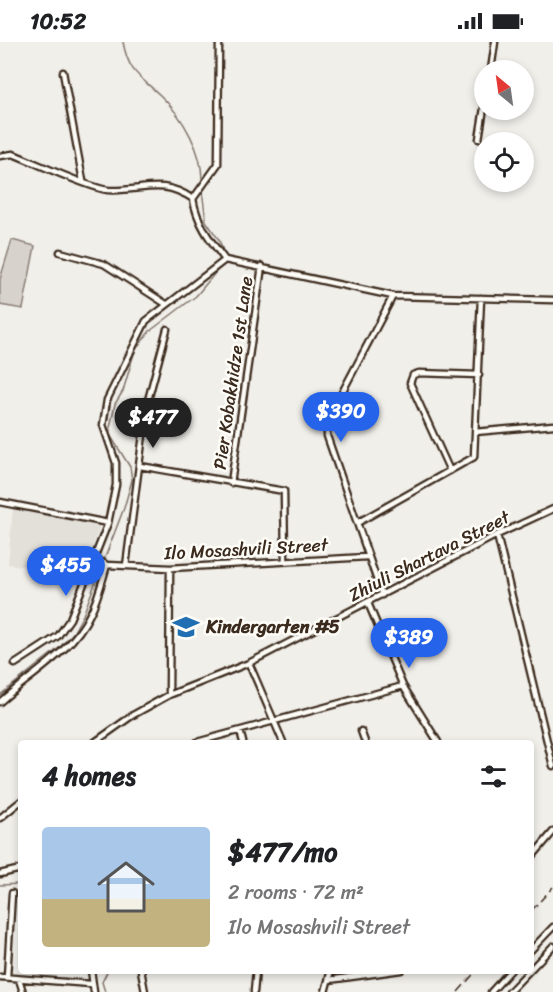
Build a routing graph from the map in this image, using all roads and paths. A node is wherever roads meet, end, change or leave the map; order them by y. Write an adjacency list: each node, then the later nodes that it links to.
1 (219, 42): 7 (street)
2 (495, 42): 3 (street)
3 (492, 60)
4 (63, 72): 6 (street)
5 (0, 156): 6 (street)
6 (83, 181): 7 (street)
7 (193, 199): 9 (street)
8 (60, 252): 14 (street)
9 (225, 260): 10 (street); 14 (street)
10 (262, 266): 11 (street); 21 (street, Pier Kobakhidze 1st Lane)
11 (393, 296): 12 (street); 25 (street)
12 (481, 298): 13 (street); 16 (street)
13 (553, 300)
14 (166, 304): 24 (street)
15 (167, 329): 19 (street)
16 (479, 375): 18 (street); 20 (street)
17 (553, 425): 18 (street)
18 (476, 432): 20 (street)
19 (140, 466): 21 (street); 31 (street)
20 (450, 471): 25 (street)
21 (231, 483): 29 (street)
22 (0, 501): 24 (street)
23 (553, 509): 26 (street, Zhiuli Shartava Street)
24 (108, 523): 28 (street)
25 (357, 523): 27 (street)
26 (497, 535): 33 (street, Zhiuli Shartava Street); 49 (street)
27 (367, 557): 29 (street, Ilo Mosashvili Street); 33 (street)
28 (94, 558): 30 (street); 36 (street)
29 (285, 560): 32 (street, Ilo Mosashvili Street)
30 (106, 565): 31 (street, Ilo Mosashvili Street); 39 (street)
31 (126, 566): 32 (street, Ilo Mosashvili Street)
32 (170, 568): 38 (street)
33 (382, 596): 34 (street, Zhiuli Shartava Street)
34 (368, 603): 35 (street, Zhiuli Shartava Street); 37 (street)
35 (249, 663): 38 (street, Zhiuli Shartava Street); 40 (street)
36 (15, 664)
37 (404, 686): 40 (street); 48 (street)
38 (169, 695): 43 (street, Zhiuli Shartava Street)
39 (0, 702)
40 (274, 722): 41 (street); 46 (street)
41 (240, 731): 44 (street); 45 (street)
42 (361, 731): 47 (street)
43 (99, 740)
44 (205, 740)
45 (242, 740)
46 (282, 740)
47 (364, 740)
48 (437, 740)
49 (553, 766)
50 (18, 803): 51 (street)
51 (0, 818)
52 (553, 832): 54 (street)
53 (534, 849): 54 (street)
54 (537, 852): 55 (street)
55 (534, 855)
56 (18, 870): 57 (street)
57 (0, 874)
58 (12, 893): 71 (street)
59 (553, 927): 61 (street)
60 (553, 946): 62 (street)
61 (534, 947)
62 (534, 966)
63 (91, 974): 74 (street)
64 (142, 974): 77 (street)
65 (256, 974): 78 (street)
66 (330, 974): 73 (street)
67 (372, 974): 73 (street)
68 (507, 974): 80 (street)
69 (526, 974): 81 (street)
70 (0, 977): 71 (street)
71 (7, 977): 72 (street)
72 (19, 979): 74 (street); 75 (street)
73 (329, 980): 79 (street)
74 (91, 984): 76 (street)
75 (23, 992)
76 (94, 992)
77 (145, 992)
78 (254, 992)
79 (325, 992)
80 (491, 992)
81 (509, 992)

